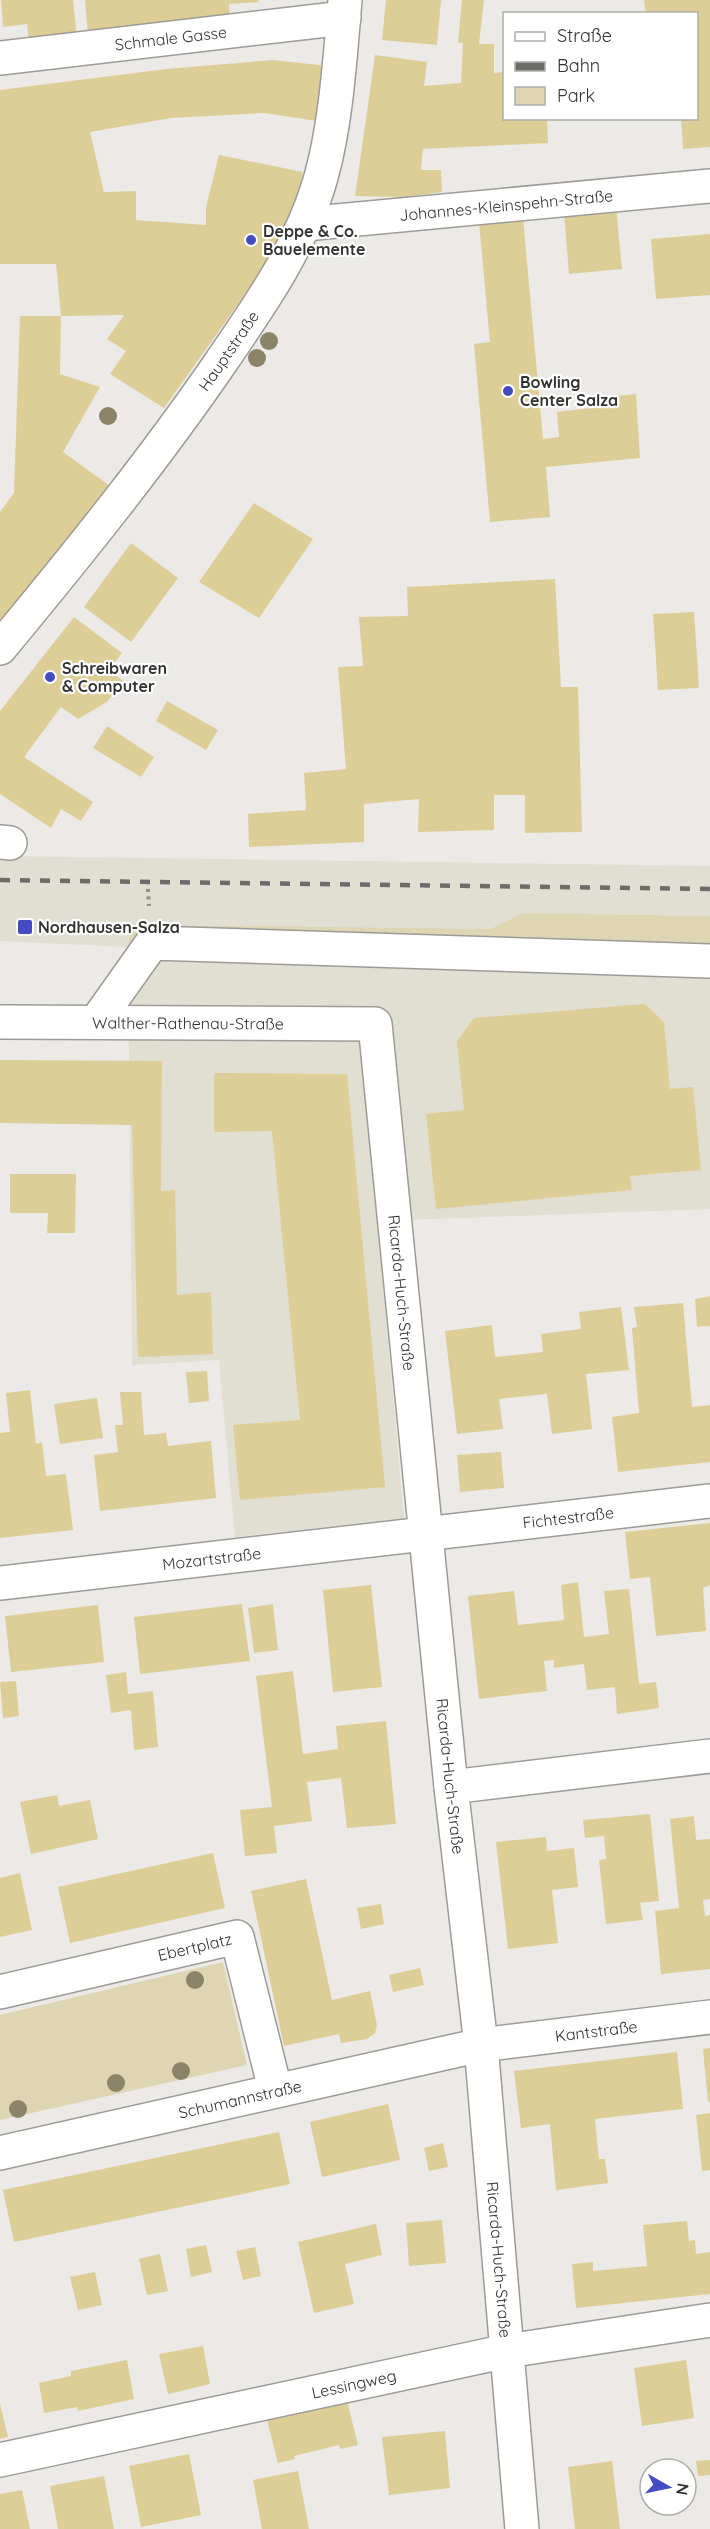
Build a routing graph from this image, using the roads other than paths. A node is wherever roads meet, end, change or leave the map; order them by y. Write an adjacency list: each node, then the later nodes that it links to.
1 (344, 9): 2 (street, Schmale Gasse); 4 (street, Hauptstraße)
2 (0, 58)
3 (710, 186): 4 (street, Johannes-Kleinspehn-Straße)
4 (305, 224): 5 (street, Hauptstraße)
5 (0, 648)
6 (710, 961): 8 (street)
7 (0, 1022): 8 (street, Walther-Rathenau-Straße)
8 (96, 1022): 9 (street, Walther-Rathenau-Straße)
9 (375, 1024): 11 (street, Ricarda-Huch-Straße)
10 (710, 1501): 11 (street, Fichtestraße)
11 (425, 1535): 12 (street, Mozartstraße); 14 (street, Ricarda-Huch-Straße)
12 (0, 1583)
13 (710, 1756): 14 (street)
14 (451, 1787): 17 (street, Ricarda-Huch-Straße)
15 (0, 1992): 18 (street, Ebertplatz)
16 (710, 2017): 17 (street, Kantstraße)
17 (481, 2044): 18 (street, Schumannstraße); 21 (street, Ricarda-Huch-Straße)
18 (275, 2089): 19 (street, Schumannstraße)
19 (0, 2153)
20 (710, 2320): 21 (street, Lessingweg)
21 (507, 2351): 22 (street, Lessingweg); 23 (street, Ricarda-Huch-Straße)
22 (0, 2460)
23 (522, 2529)

